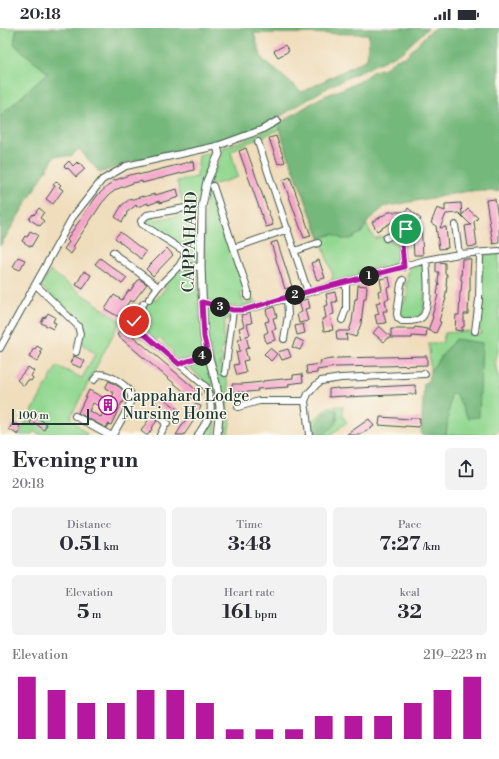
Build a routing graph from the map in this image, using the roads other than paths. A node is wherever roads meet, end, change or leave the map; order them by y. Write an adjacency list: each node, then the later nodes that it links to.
1 (277, 121): 3 (street)
2 (258, 142): 7 (street)
3 (217, 146): 18 (main road, CAPPAHARD); 22 (street)
4 (213, 186): 10 (street)
5 (190, 208): 17 (street)
6 (455, 225): 15 (street)
7 (288, 229): 10 (street); 11 (street)
8 (386, 238): 19 (street)
9 (318, 243): 11 (street)
10 (234, 248): 25 (street)
11 (295, 251): 24 (street)
12 (499, 251): 14 (street)
13 (113, 252): 23 (street)
14 (480, 253): 15 (street); 30 (street)
15 (459, 254): 16 (street)
16 (426, 260): 19 (street); 20 (street)
17 (179, 266): 18 (street); 23 (street)
18 (201, 267): 27 (main road, CAPPAHARD)
19 (404, 267): 21 (street)
20 (403, 280)
21 (346, 283): 24 (street); 29 (street)
22 (36, 285): 32 (street); 33 (street)
23 (158, 287): 35 (street)
24 (308, 292): 26 (street)
25 (248, 297)
26 (287, 297): 28 (street); 31 (street)
27 (202, 302): 28 (street); 34 (main road, CAPPAHARD)
28 (233, 310): 36 (street)
29 (342, 320)
30 (474, 331)
31 (284, 339)
32 (0, 348)
33 (76, 352)
34 (208, 354): 35 (street); 46 (main road, CAPPAHARD)
35 (179, 364): 45 (street)
36 (225, 373)
37 (425, 374): 39 (street)
38 (94, 380): 43 (street)
39 (305, 401): 40 (street); 47 (street)
40 (238, 407)
41 (156, 414): 44 (street)
42 (75, 416): 43 (street)
43 (111, 435)
44 (160, 435)
45 (198, 435)
46 (217, 435)
47 (309, 435)

